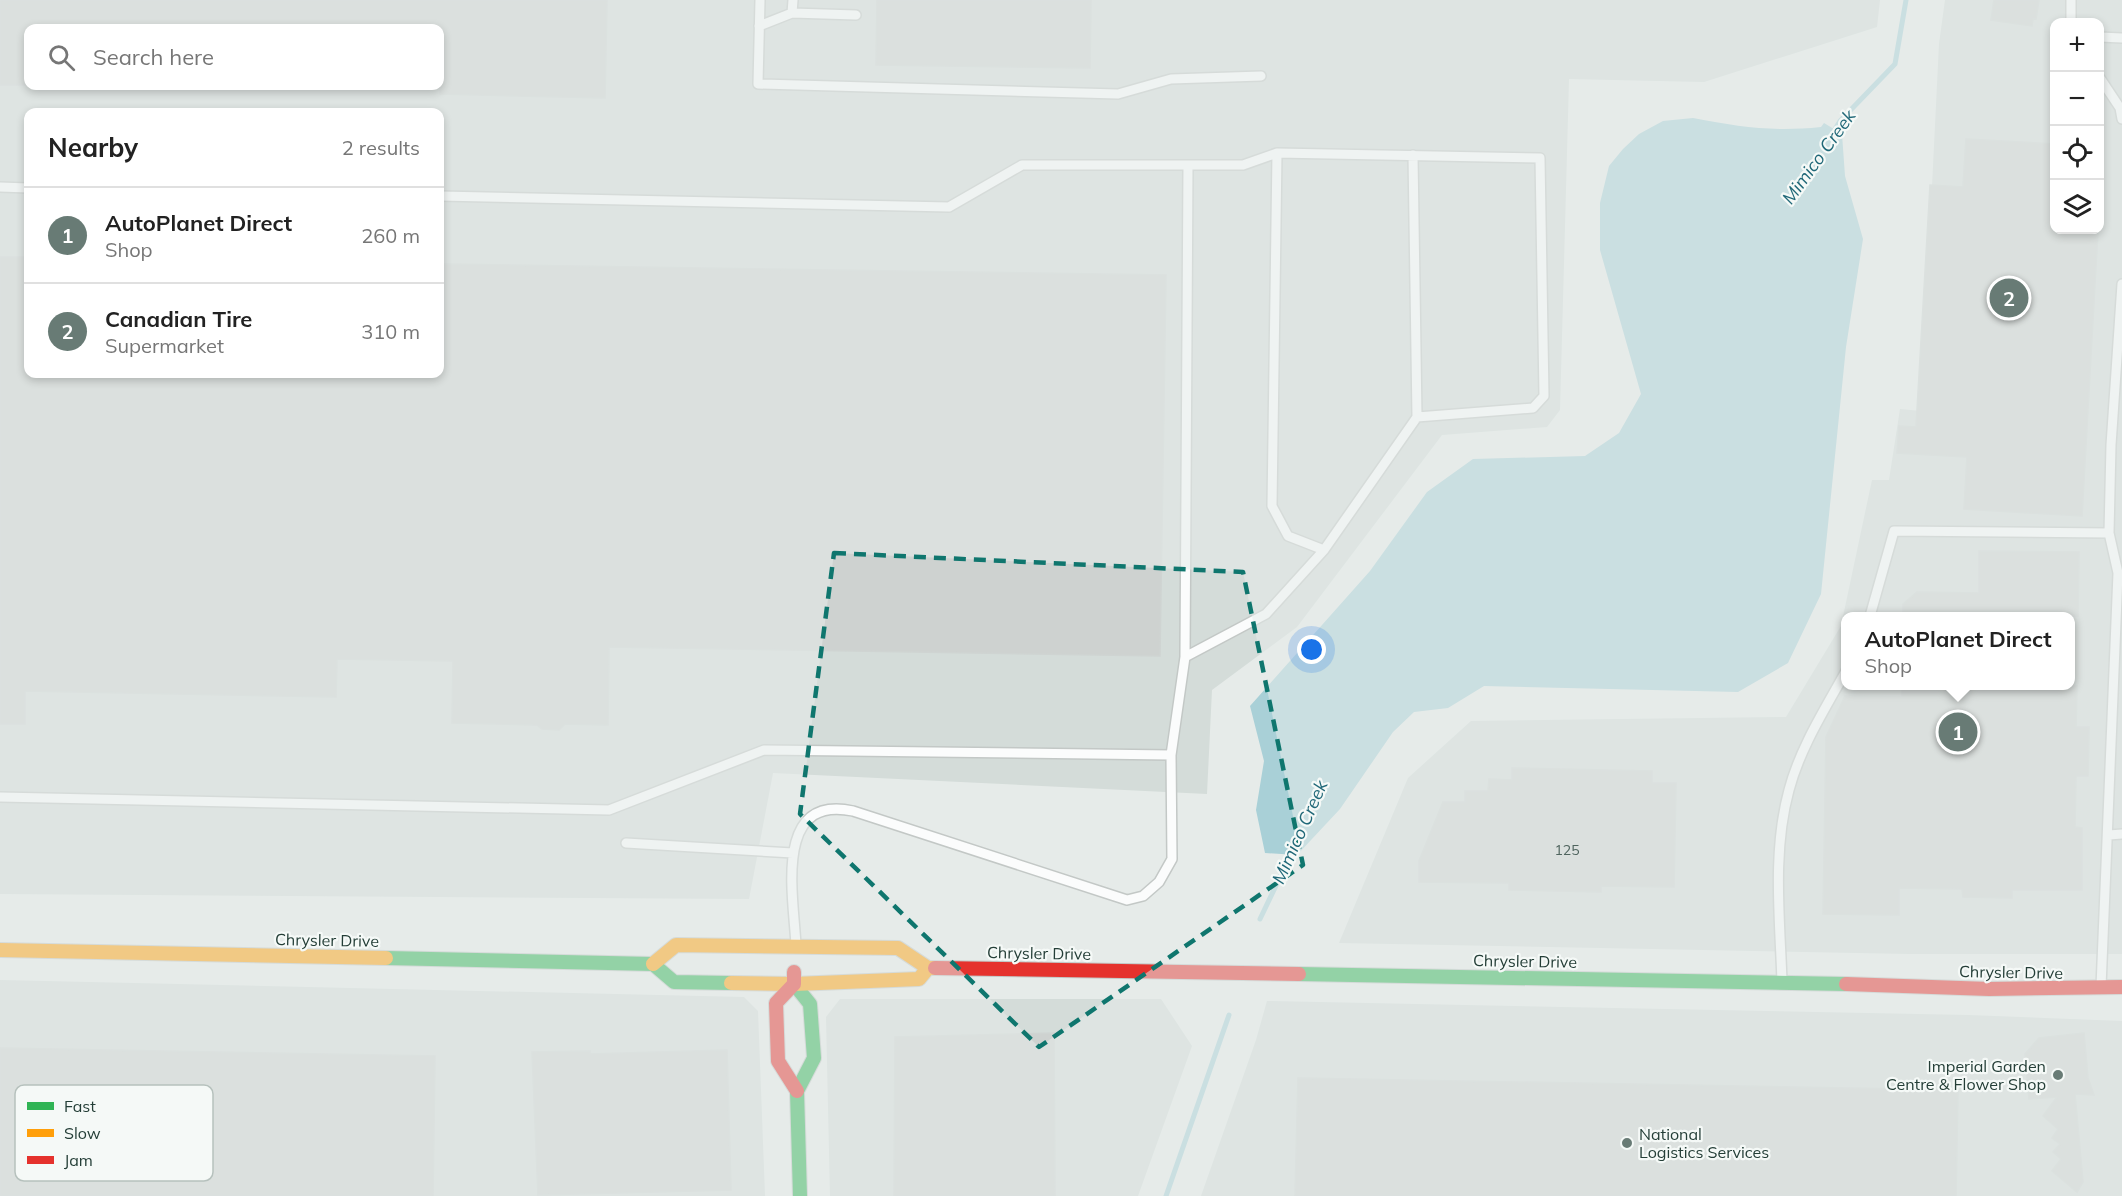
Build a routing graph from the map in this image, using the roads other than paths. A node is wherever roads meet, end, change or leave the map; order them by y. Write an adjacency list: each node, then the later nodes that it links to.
1 (760, 0): 7 (lane)
2 (793, 0): 4 (lane)
3 (2071, 0): 6 (lane)
4 (792, 14): 5 (lane); 7 (lane)
5 (856, 15)
6 (2070, 18)
7 (759, 26): 10 (lane)
8 (2104, 37): 9 (lane)
9 (2122, 38)
10 (1261, 76)
11 (2104, 84): 12 (lane)
12 (2122, 119)
13 (1277, 153): 14 (lane); 15 (lane); 22 (lane)
14 (1413, 155): 20 (lane); 20 (lane)
15 (1188, 166): 18 (lane); 26 (lane)
16 (0, 187): 17 (lane)
17 (24, 188)
18 (444, 196)
19 (2122, 284): 21 (lane)
20 (1417, 417): 22 (lane)
21 (2109, 533): 23 (lane); 25 (lane)
22 (1324, 550): 26 (lane)
23 (2120, 573): 24 (lane)
24 (2119, 611): 31 (lane)
25 (1871, 612)
26 (1185, 657): 28 (lane)
27 (1841, 679): 38 (lane)
28 (1172, 755): 29 (lane); 33 (lane)
29 (0, 797)
30 (2122, 834): 31 (lane)
31 (2109, 835): 41 (lane)
32 (626, 843): 33 (lane)
33 (793, 853): 34 (lane)
34 (796, 948): 36 (street); 37 (street); 39 (street)
35 (0, 950): 36 (street, Chrysler Drive)
36 (653, 964): 39 (street, Chrysler Drive)
37 (928, 968): 38 (street, Chrysler Drive); 39 (street, Chrysler Drive)
38 (1782, 982): 41 (street, Chrysler Drive)
39 (794, 984): 42 (street); 42 (street)
40 (2122, 987): 41 (street, Chrysler Drive)
41 (2101, 989)
42 (797, 1091): 43 (street)
43 (800, 1196)

